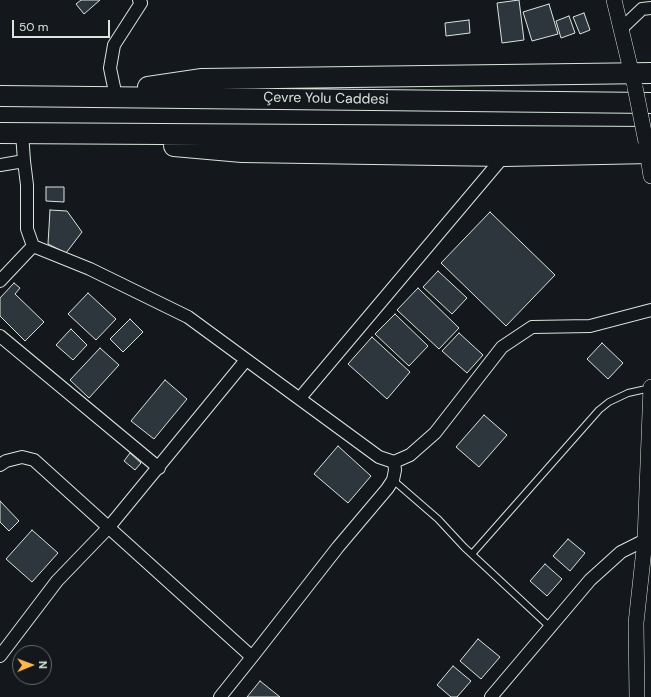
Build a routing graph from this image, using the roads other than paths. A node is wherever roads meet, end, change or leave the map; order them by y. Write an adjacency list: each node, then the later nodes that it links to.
1 (139, 0): 6 (street)
2 (614, 0): 4 (street)
3 (651, 8): 4 (street)
4 (621, 29): 5 (street)
5 (639, 78): 6 (highway); 12 (street, bridge)
6 (115, 92): 8 (highway)
7 (0, 96): 8 (highway, Çevre Yolu Caddesi)
8 (88, 96): 9 (highway, Çevre Yolu Caddesi)
9 (651, 103)
10 (0, 133): 11 (highway)
11 (22, 133): 12 (highway); 13 (highway); 14 (street)
12 (649, 146): 13 (highway); 16 (street)
13 (504, 156): 23 (street)
14 (24, 161): 15 (street); 17 (street)
15 (0, 165)
16 (651, 176)
17 (33, 246): 18 (street); 21 (street)
18 (0, 281)
19 (651, 310): 24 (street)
20 (0, 336): 26 (street)
21 (246, 360): 23 (street); 26 (street)
22 (651, 388): 29 (street); 30 (lane)
23 (300, 398): 24 (street)
24 (394, 462): 27 (street)
25 (0, 465): 28 (street)
26 (159, 468): 28 (street)
27 (393, 480): 30 (lane); 33 (street)
28 (109, 527): 32 (street); 33 (street)
29 (644, 540): 31 (street); 36 (street)
30 (472, 554): 31 (lane)
31 (550, 627): 35 (street)
32 (0, 656)
33 (252, 657): 34 (street)
34 (220, 697)
35 (491, 697)
36 (637, 697)

